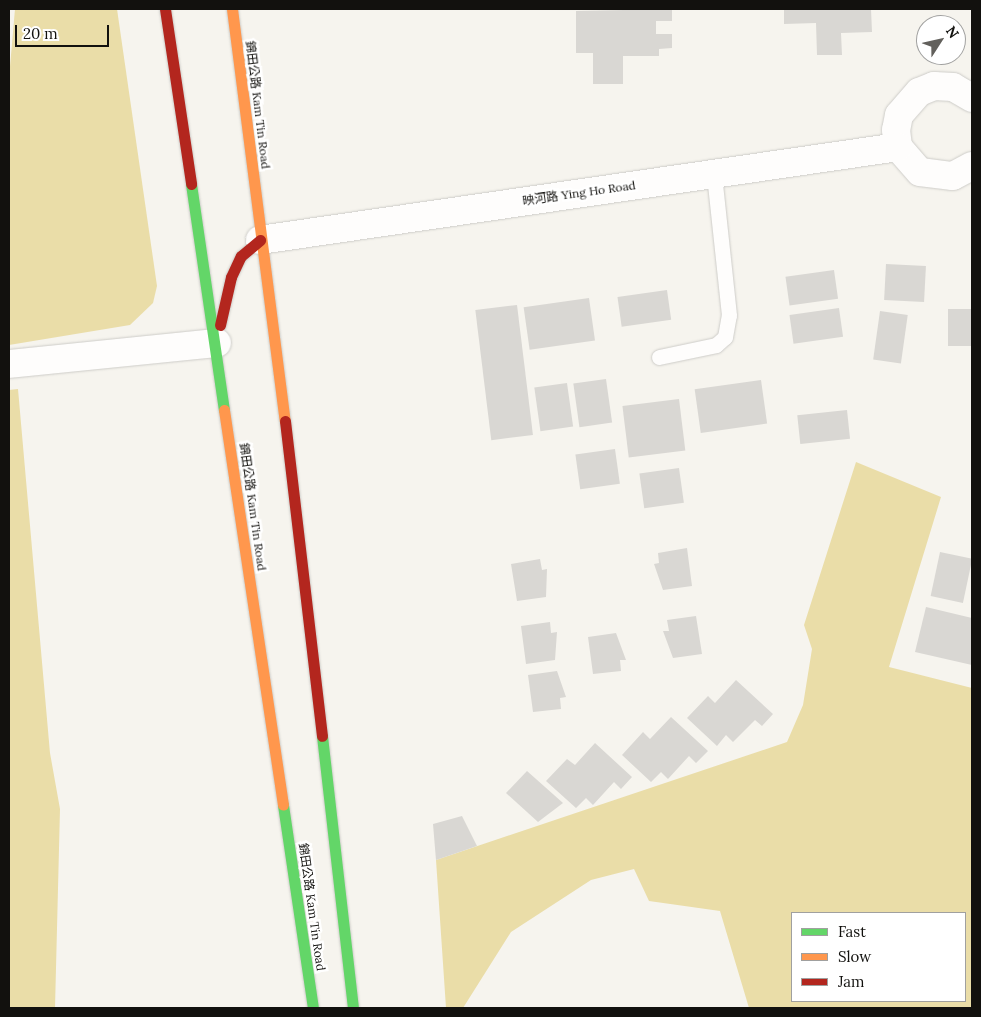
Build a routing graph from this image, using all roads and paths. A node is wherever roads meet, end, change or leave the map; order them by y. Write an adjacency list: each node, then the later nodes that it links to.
1 (165, 9): 8 (main road, 錦田公路 Kam Tin Road)
2 (232, 9): 7 (main road, 錦田公路 Kam Tin Road)
3 (972, 98): 4 (street)
4 (898, 147): 5 (street); 6 (street, 映河路 Ying Ho Road)
5 (972, 166)
6 (714, 174): 7 (street, 映河路 Ying Ho Road); 9 (lane)
7 (260, 240): 8 (main road); 12 (main road, 錦田公路 Kam Tin Road)
8 (217, 343): 10 (street); 11 (main road, 錦田公路 Kam Tin Road)
9 (659, 357)
10 (9, 364)
11 (313, 1008)
12 (353, 1008)

